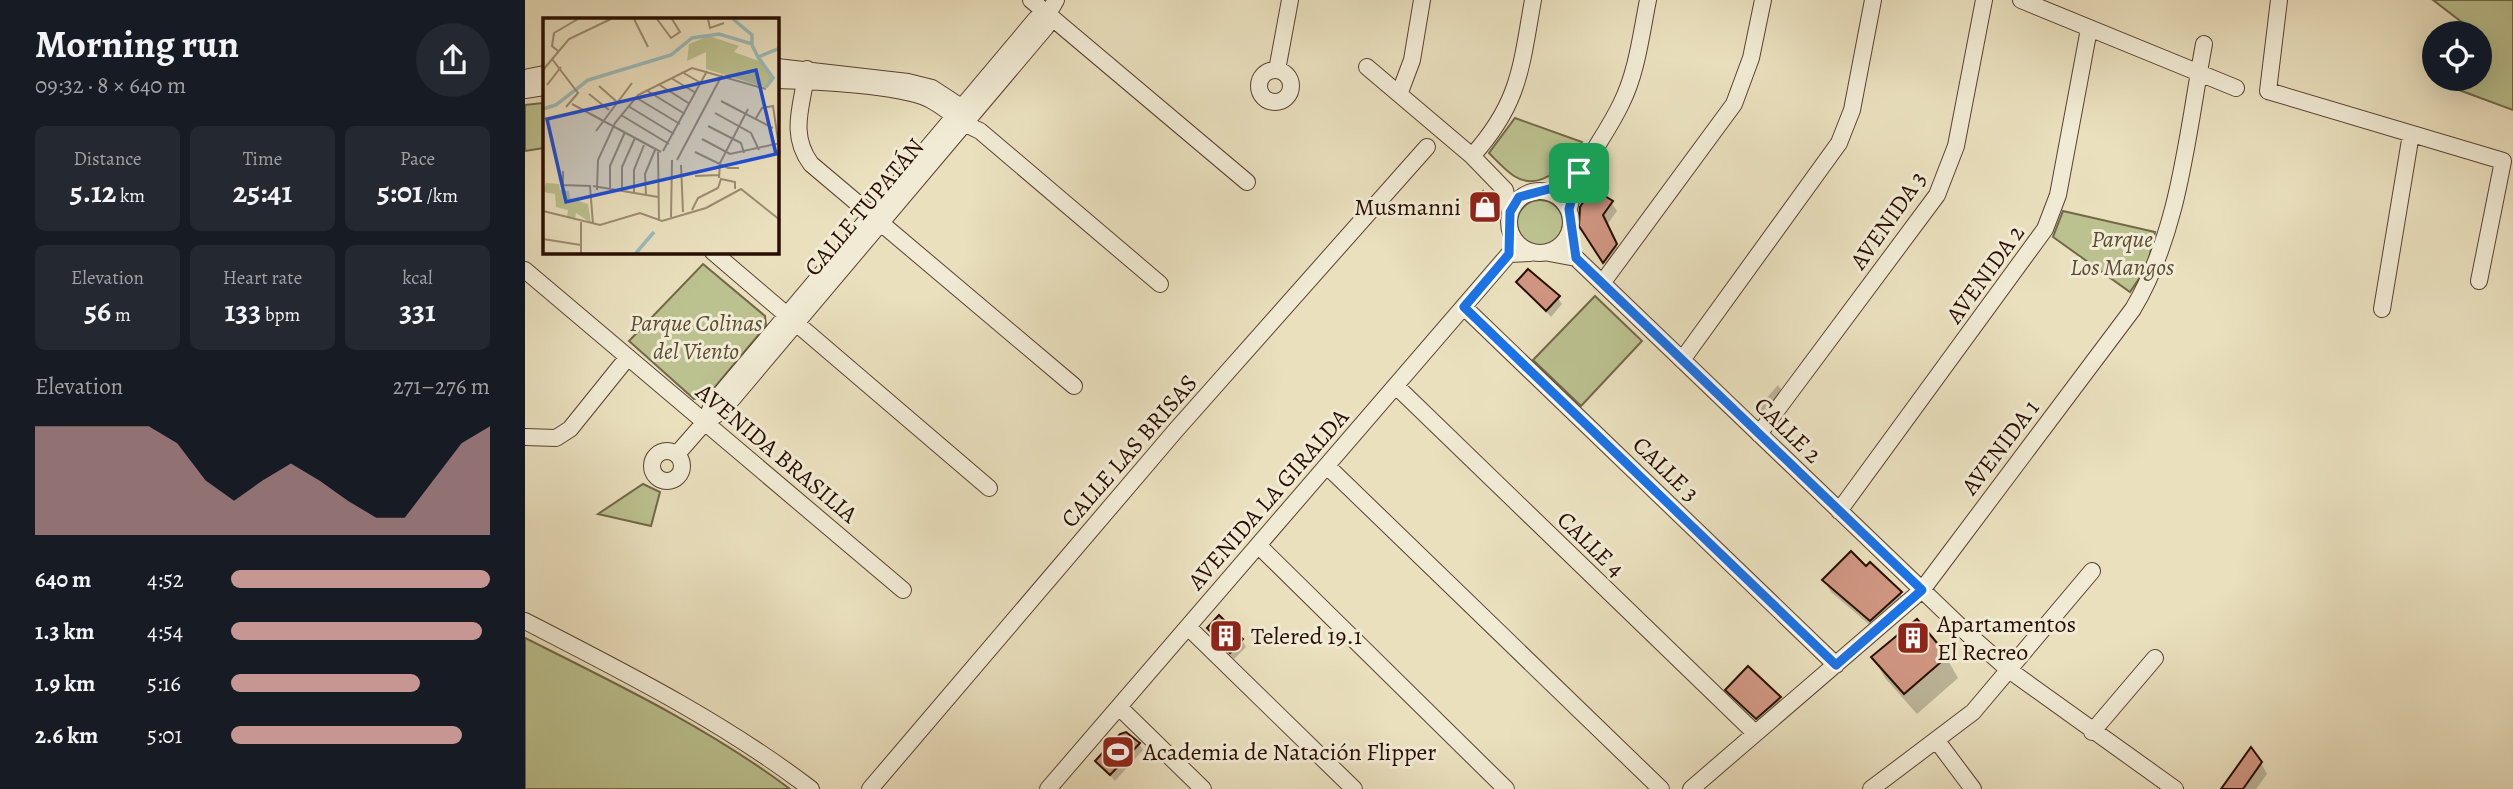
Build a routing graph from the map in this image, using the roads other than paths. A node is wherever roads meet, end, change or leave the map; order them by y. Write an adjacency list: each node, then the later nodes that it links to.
1 (1031, 0): 11 (street)
2 (1290, 0): 16 (street)
3 (1422, 0): 25 (street)
4 (1533, 0): 29 (street)
5 (1648, 0): 30 (street)
6 (1763, 0): 47 (street)
7 (1873, 0): 53 (street)
8 (1984, 0): 57 (street, AVENIDA 3)
9 (2021, 0): 12 (street)
10 (2279, 0): 27 (street)
11 (1052, 7): 26 (street, CALLE TUPATÁN); 31 (street)
12 (2089, 29): 17 (street); 62 (street, AVENIDA 2)
13 (2204, 44): 17 (street, AVENIDA 1)
14 (1367, 67): 25 (street)
15 (779, 68): 19 (street)
16 (1277, 70)
17 (2198, 73): 23 (street); 66 (street, AVENIDA 1)
18 (543, 74): 20 (street)
19 (806, 75): 21 (street); 26 (street); 37 (street)
20 (525, 78)
21 (779, 80)
22 (543, 87): 24 (street)
23 (2236, 88)
24 (525, 90)
25 (1400, 92): 29 (street)
26 (962, 115): 37 (street, CALLE TUPATÁN); 48 (street)
27 (2411, 134): 46 (street); 50 (street)
28 (1427, 147): 77 (street, CALLE LAS BRISAS)
29 (1472, 156): 32 (street)
30 (1579, 173): 33 (street); 35 (street)
31 (1247, 182)
32 (1505, 190): 34 (street); 36 (street)
33 (1549, 191): 34 (street); 35 (street)
34 (1527, 193): 36 (street)
35 (1569, 209): 38 (street)
36 (1510, 212): 39 (street)
37 (875, 218): 51 (street, CALLE TUPATÁN); 54 (street)
38 (1570, 226): 41 (street); 44 (street)
39 (1510, 234): 40 (street); 43 (street)
40 (1530, 253): 41 (street); 43 (street)
41 (1549, 253): 44 (street)
42 (715, 254): 51 (street)
43 (1509, 254): 49 (street, AVENIDA LA GIRALDA)
44 (1576, 258): 47 (street, CALLE 2)
45 (525, 270): 52 (street, AVENIDA BRASILIA)
46 (2479, 281)
47 (1603, 282): 53 (street, CALLE 2)
48 (1160, 284)
49 (1464, 307): 55 (street, AVENIDA LA GIRALDA); 70 (street, CALLE 3)
50 (2382, 309)
51 (790, 319): 56 (street, CALLE TUPATÁN); 61 (street)
52 (628, 357): 56 (street, AVENIDA BRASILIA); 58 (street)
53 (1682, 360): 57 (street, CALLE 2)
54 (1073, 386)
55 (1396, 386): 60 (street, AVENIDA LA GIRALDA); 74 (street, CALLE 4)
56 (705, 422): 59 (street, CALLE TUPATÁN); 65 (street, AVENIDA BRASILIA)
57 (1759, 434): 62 (street, CALLE 2)
58 (525, 438)
59 (677, 454)
60 (1327, 466): 63 (street, AVENIDA LA GIRALDA); 82 (street)
61 (989, 488)
62 (1839, 511): 66 (street, CALLE 2)
63 (1258, 545): 68 (street, AVENIDA LA GIRALDA); 81 (street)
64 (2092, 571): 71 (street)
65 (903, 590)
66 (1922, 590): 70 (street, AVENIDA 1); 71 (street, CALLE 2)
67 (525, 621): 76 (street)
68 (1188, 627): 72 (street, AVENIDA LA GIRALDA); 80 (street)
69 (2155, 658): 73 (street)
70 (1836, 665): 74 (street, AVENIDA 1)
71 (2009, 670): 73 (street, CALLE 2); 75 (street)
72 (1119, 707): 78 (street, AVENIDA LA GIRALDA); 79 (street)
73 (2092, 732): 86 (street, CALLE 2)
74 (1755, 733): 83 (street, AVENIDA 1)
75 (1937, 741): 84 (street); 85 (street)
76 (811, 789)
77 (870, 789)
78 (1049, 789)
79 (1203, 789)
80 (1354, 789)
81 (1506, 789)
82 (1661, 789)
83 (1691, 789)
84 (1871, 789)
85 (1973, 789)
86 (2175, 789)

